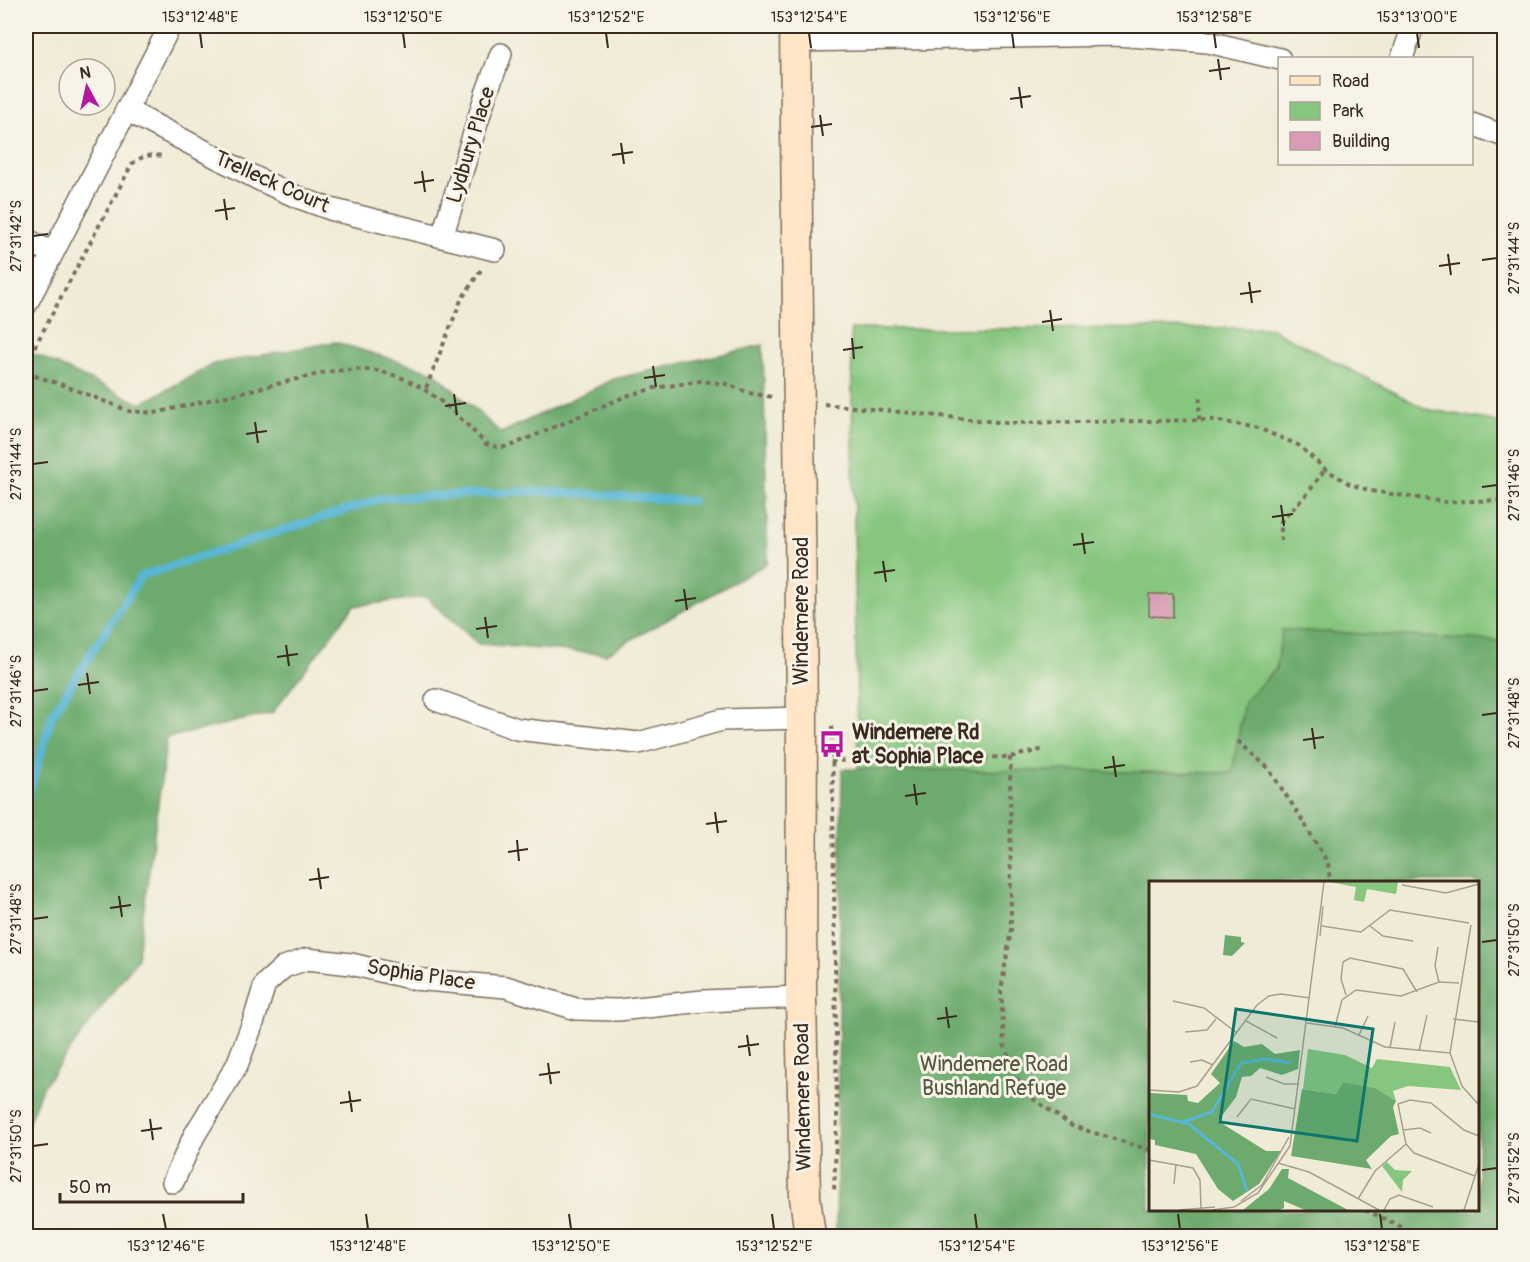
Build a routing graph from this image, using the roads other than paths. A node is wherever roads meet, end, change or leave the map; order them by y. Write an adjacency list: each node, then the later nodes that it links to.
1 (170, 26): 8 (street)
2 (1413, 26): 6 (street)
3 (1117, 30): 4 (street); 7 (street)
4 (795, 33): 17 (main road, Windemere Road)
5 (501, 54): 11 (street, Lydbury Place)
6 (1402, 57)
7 (1278, 59)
8 (126, 110): 11 (street, Trelleck Court); 14 (street)
9 (1473, 124): 10 (street)
10 (1504, 136)
11 (442, 237): 13 (street, Trelleck Court)
12 (26, 240): 14 (street)
13 (495, 250)
14 (52, 253): 15 (street)
15 (26, 305)
16 (436, 700): 17 (street)
17 (802, 718): 18 (main road, Windemere Road)
18 (801, 997): 19 (street, Sophia Place); 20 (main road, Windemere Road)
19 (173, 1182)
20 (805, 1197): 21 (main road, Windemere Road); 22 (main road, Windemere Road)
21 (797, 1236)
22 (810, 1236)

